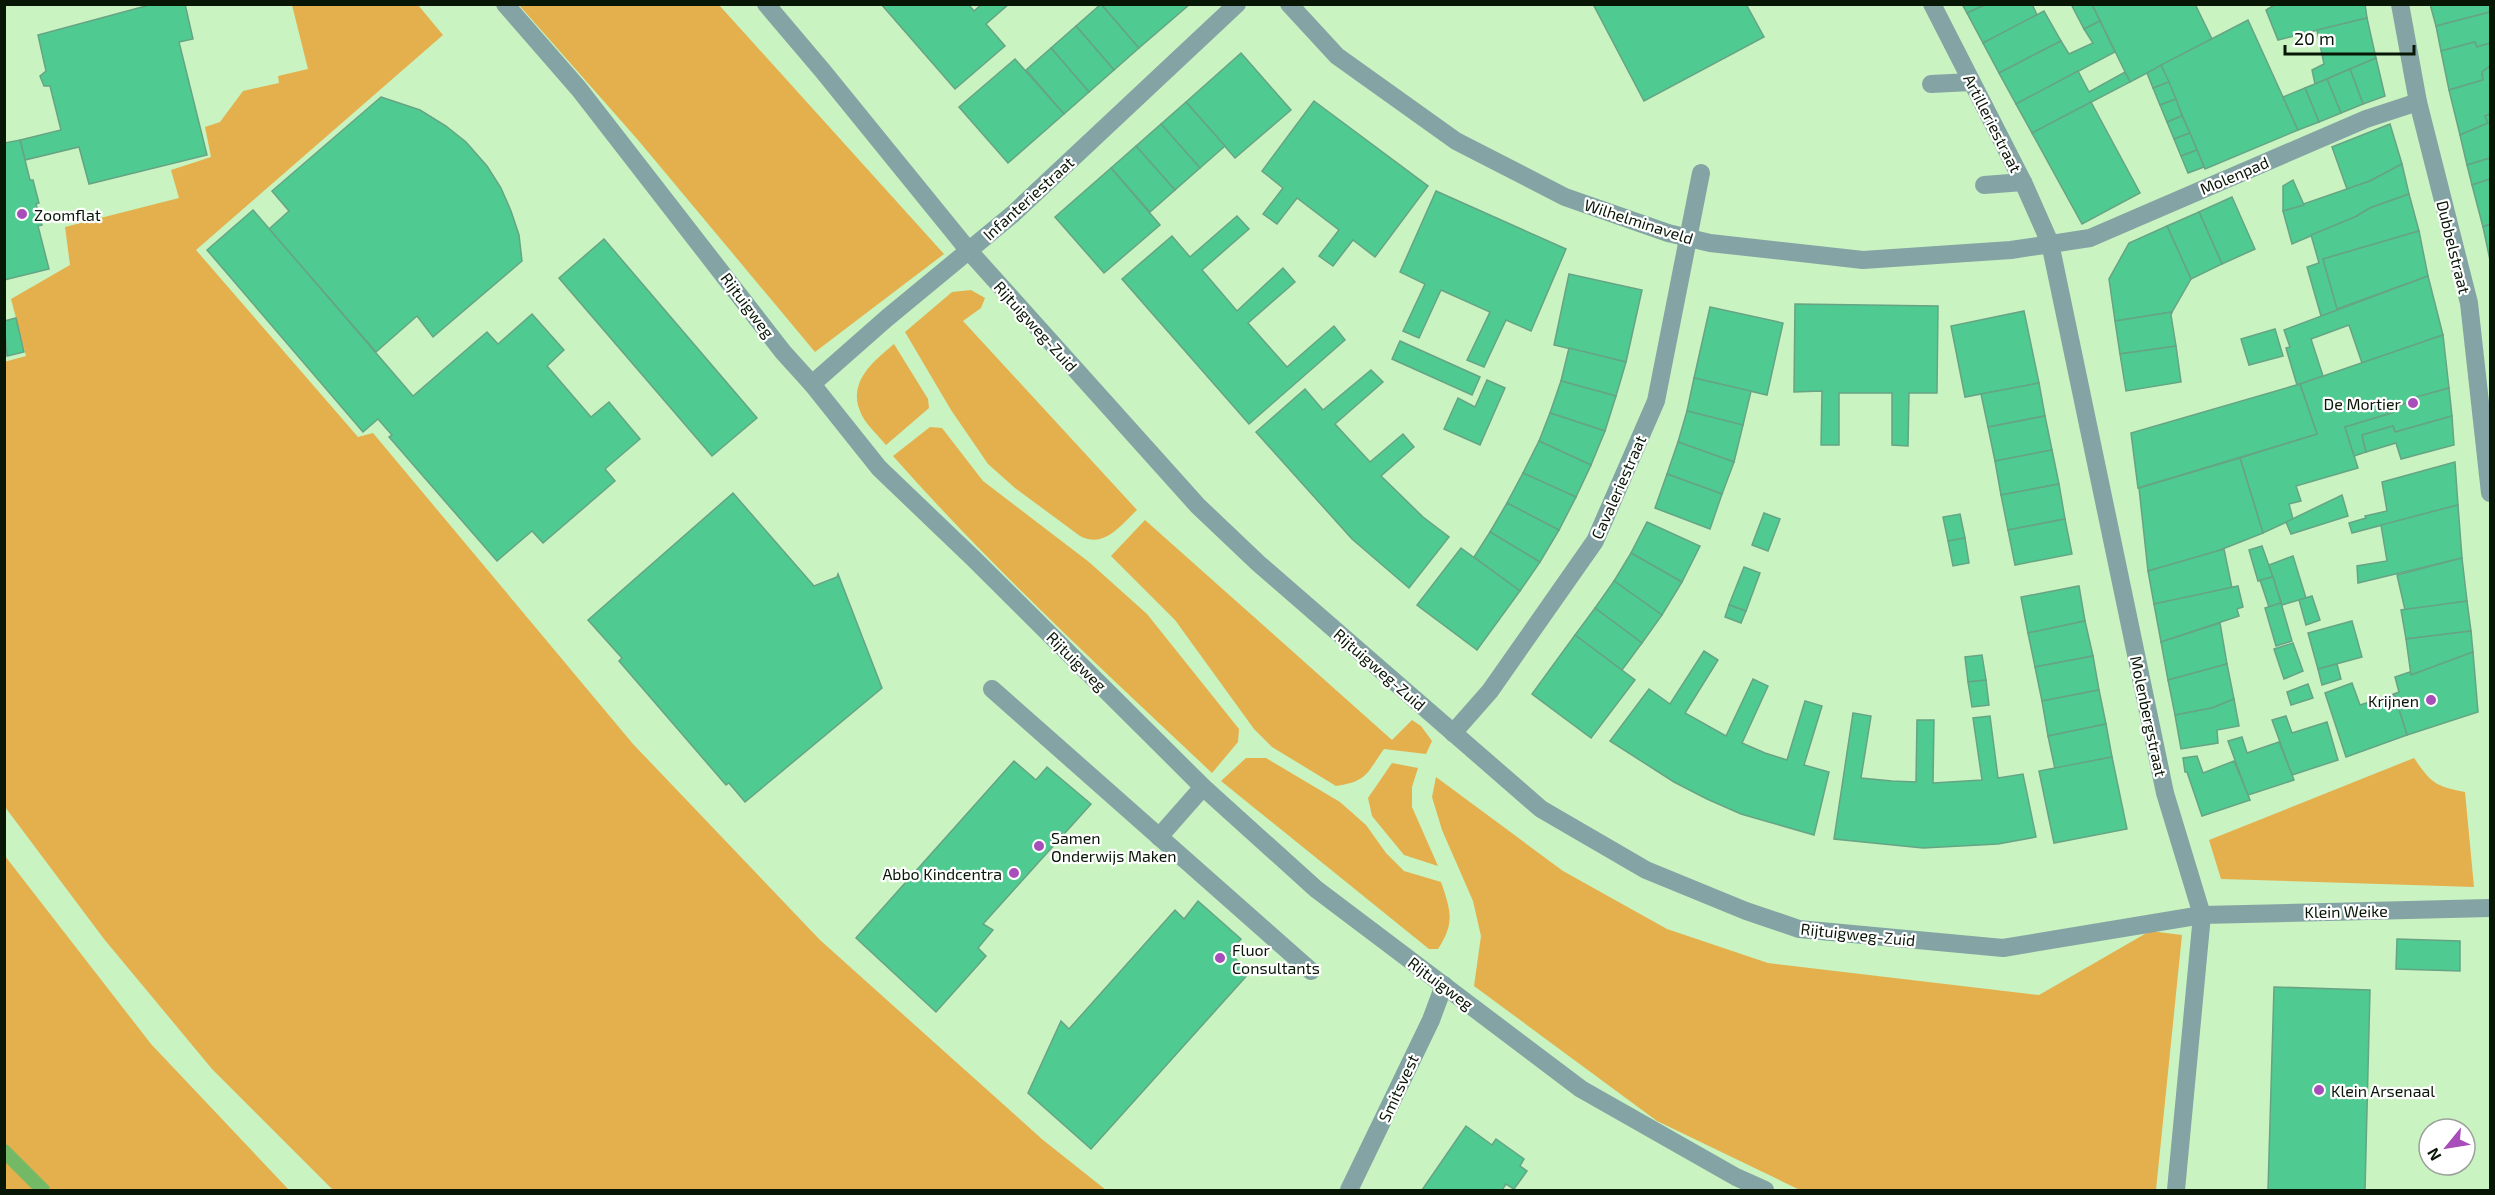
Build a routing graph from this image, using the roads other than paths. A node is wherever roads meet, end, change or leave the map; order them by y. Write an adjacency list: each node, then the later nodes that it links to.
1 (505, 4): 16 (street, Rijtuigweg)
2 (766, 4): 15 (street, Rijtuigweg-Zuid)
3 (1237, 4): 15 (street, Infanteriestraat)
4 (1289, 4): 13 (street, Wilhelminaveld)
5 (1932, 4): 7 (street, Artilleriestraat)
6 (2400, 4): 9 (street, Dubbelstraat)
7 (1971, 82): 8 (street); 11 (street, Artilleriestraat)
8 (1931, 84)
9 (2418, 102): 14 (street, Molenpad); 17 (street, Dubbelstraat)
10 (1701, 173): 13 (street, Cavaleriestraat)
11 (2024, 182): 12 (street); 14 (street, Artilleriestraat)
12 (1984, 185)
13 (1689, 238): 14 (street, Wilhelminaveld); 19 (street, Cavaleriestraat)
14 (2050, 243): 23 (street, Molenbergstraat)
15 (969, 251): 16 (street, Infanteriestraat); 19 (street, Rijtuigweg-Zuid)
16 (812, 384): 20 (street, Rijtuigweg)
17 (2490, 493)
18 (992, 689): 21 (street)
19 (1453, 733): 23 (street, Rijtuigweg-Zuid)
20 (1203, 787): 21 (street); 25 (street, Rijtuigweg)
21 (1159, 837): 24 (street)
22 (2490, 908): 23 (street, Klein Weike)
23 (2202, 915): 28 (street, Molenbergstraat)
24 (1311, 971)
25 (1444, 985): 26 (street, Smitsvest); 27 (street, Rijtuigweg)
26 (1349, 1191)
27 (1765, 1191)
28 (2176, 1191)

